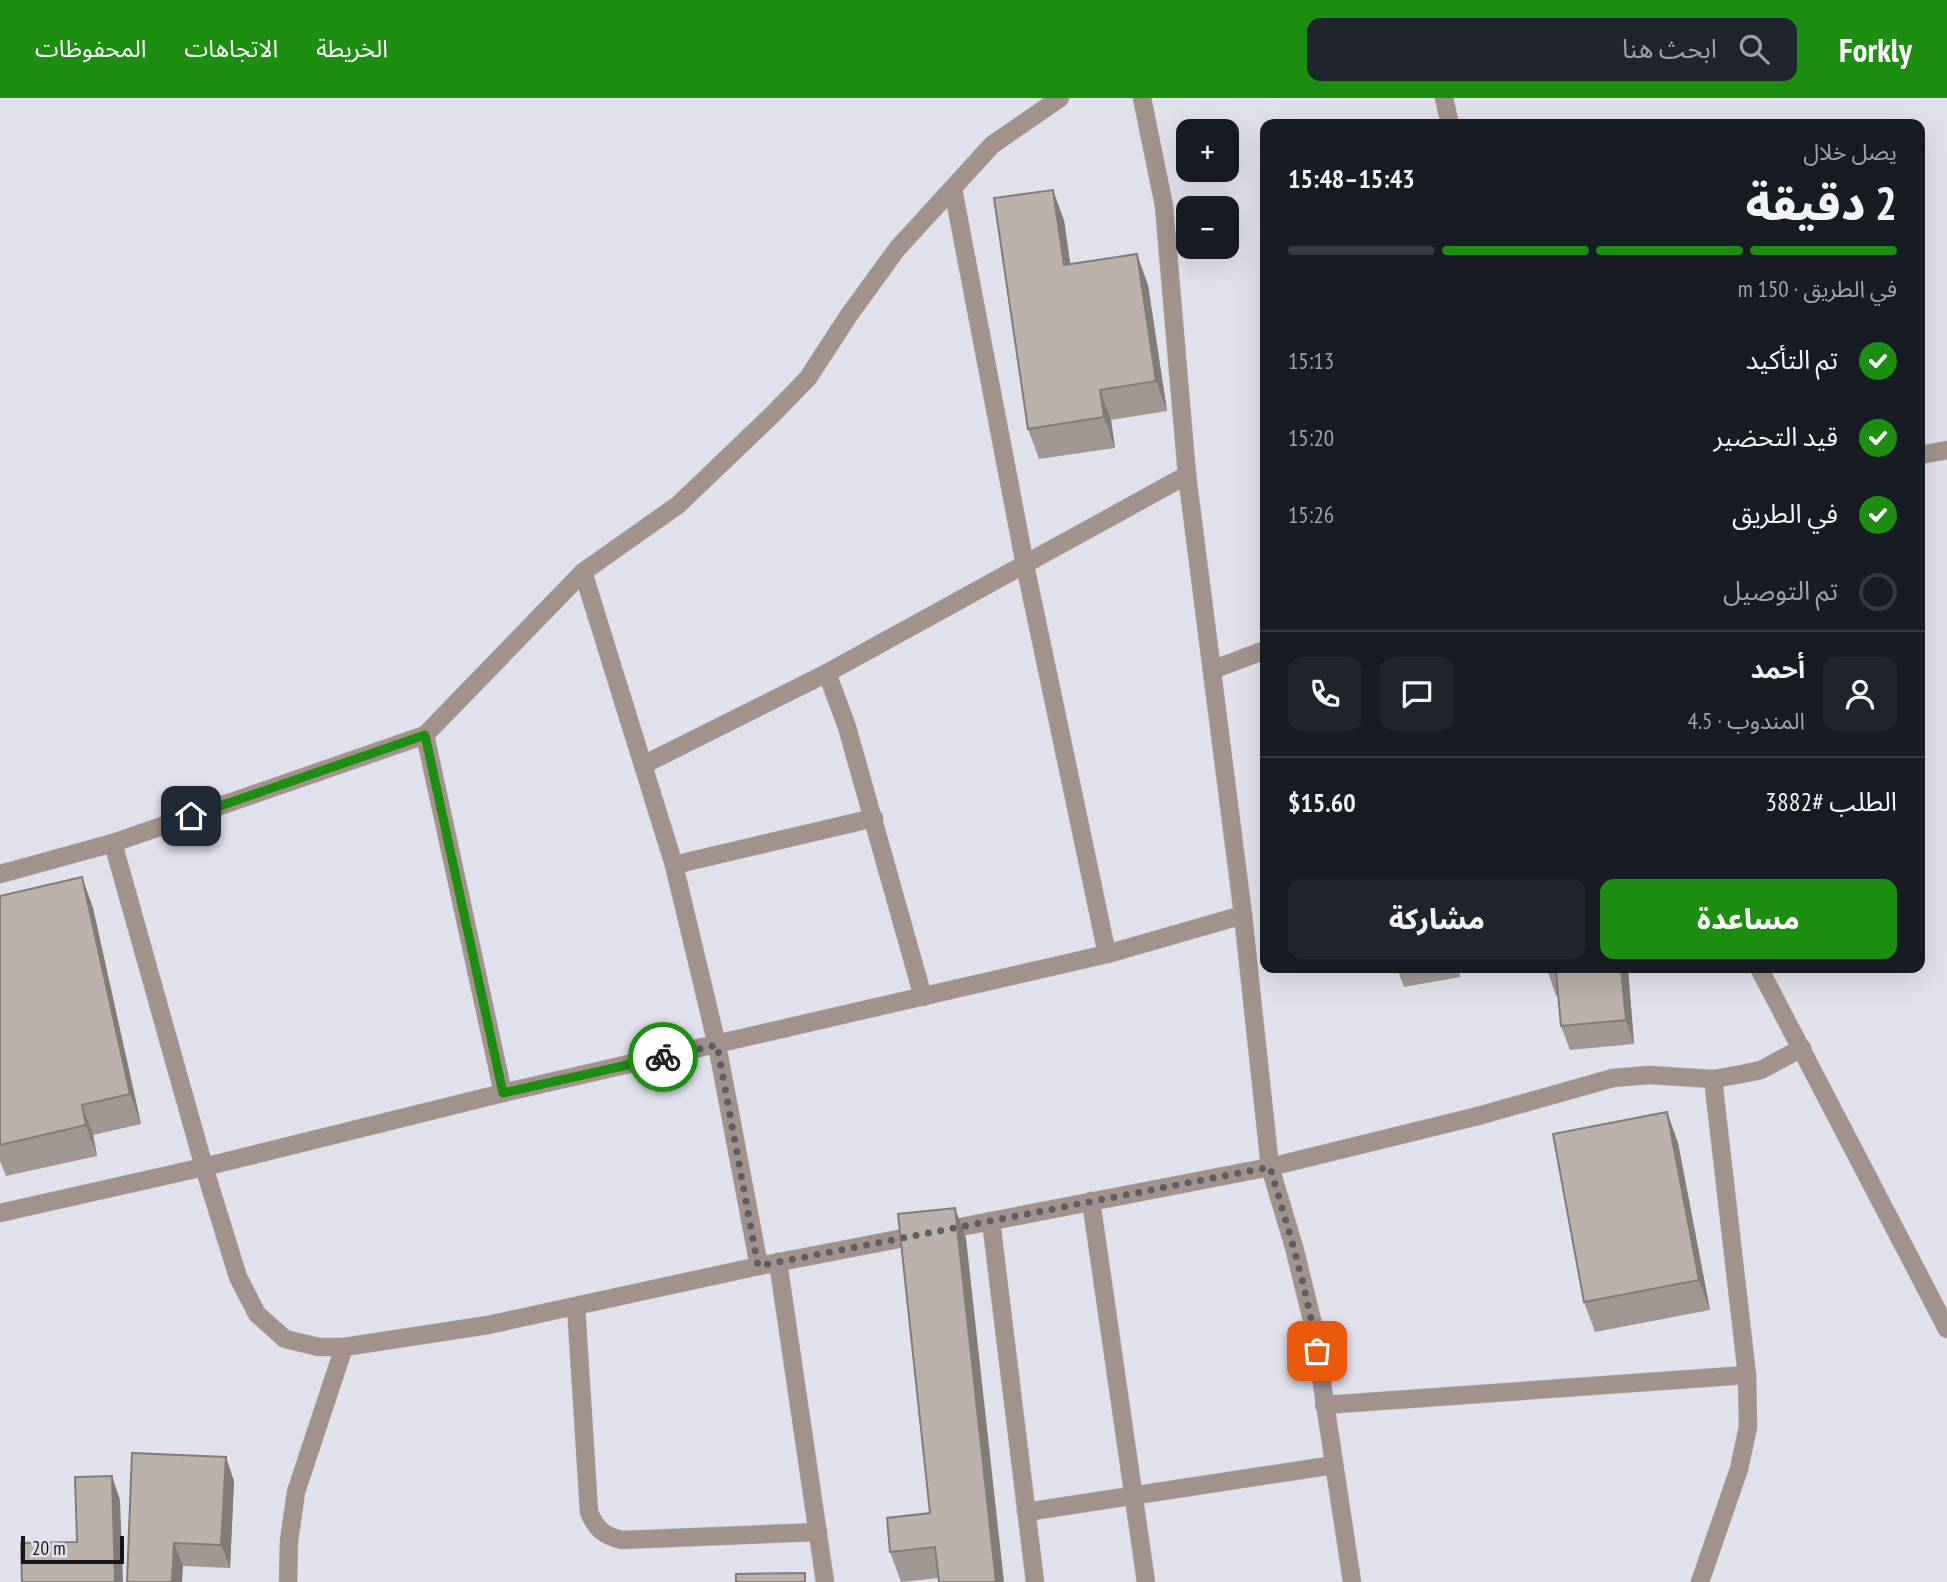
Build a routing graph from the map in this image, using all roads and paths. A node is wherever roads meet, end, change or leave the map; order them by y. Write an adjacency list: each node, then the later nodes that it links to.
1 (1060, 98): 5 (street)
2 (1142, 98): 8 (street)
3 (1444, 98): 4 (street)
4 (1449, 119)
5 (953, 189): 9 (street); 10 (street)
6 (1947, 450): 7 (street)
7 (1925, 454)
8 (1187, 475): 9 (street); 12 (street)
9 (1025, 565): 13 (street); 21 (street)
10 (583, 572): 14 (street); 15 (street)
11 (1260, 652): 12 (street)
12 (1212, 670): 20 (street)
13 (827, 673): 15 (street); 16 (street)
14 (425, 735): 17 (street); 27 (street)
15 (643, 765): 18 (street)
16 (874, 818): 18 (street); 23 (street)
17 (113, 843): 19 (street); 28 (street)
18 (674, 865): 24 (street)
19 (0, 874)
20 (1243, 915): 21 (street); 29 (street)
21 (1108, 954): 23 (street)
22 (1762, 973): 25 (street)
23 (923, 997): 24 (street)
24 (717, 1045): 27 (street); 34 (street)
25 (1802, 1048): 26 (street); 36 (street)
26 (1713, 1079): 29 (street); 38 (street)
27 (503, 1093): 28 (street)
28 (204, 1167): 31 (street); 37 (street)
29 (1270, 1167): 30 (street); 39 (street)
30 (1091, 1201): 32 (street); 41 (street)
31 (0, 1213)
32 (991, 1221): 33 (street); 42 (street)
33 (778, 1262): 34 (street); 43 (street)
34 (758, 1266): 35 (street)
35 (576, 1306): 37 (street); 43 (street)
36 (1947, 1329)
37 (344, 1347): 44 (street)
38 (1747, 1375): 39 (street); 49 (street)
39 (1324, 1405): 40 (street)
40 (1334, 1465): 41 (street); 48 (street)
41 (1132, 1496): 42 (street); 47 (street)
42 (1026, 1512): 46 (street)
43 (818, 1532): 45 (street)
44 (288, 1582)
45 (825, 1582)
46 (1035, 1582)
47 (1146, 1582)
48 (1352, 1582)
49 (1700, 1582)

